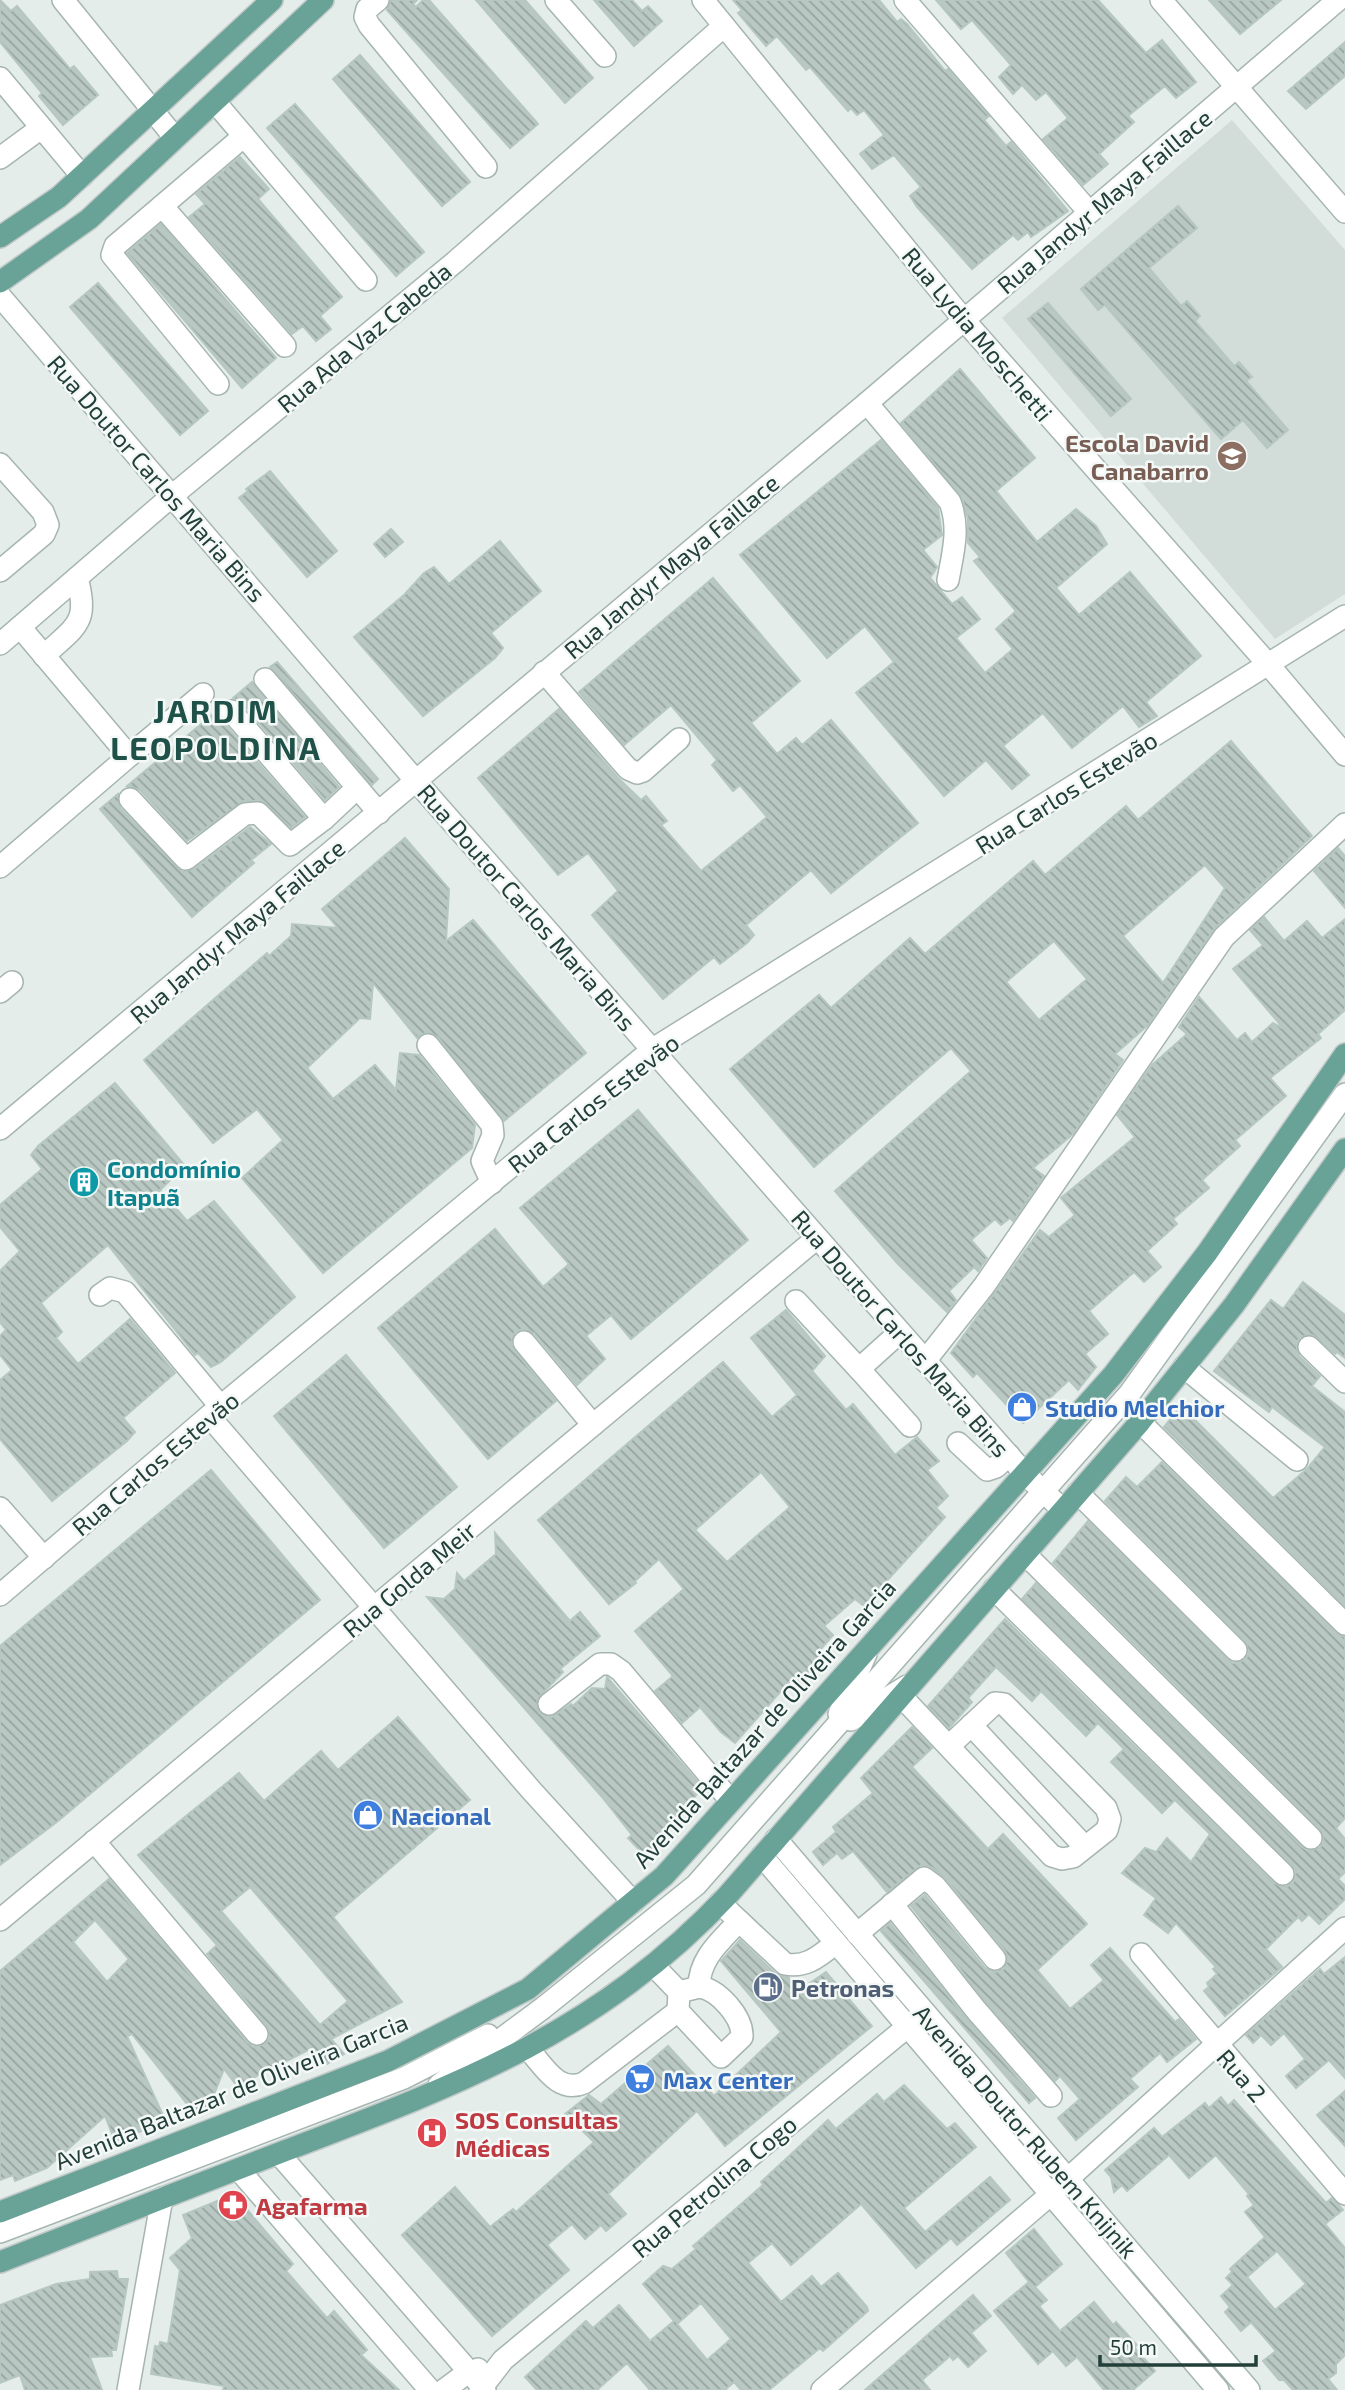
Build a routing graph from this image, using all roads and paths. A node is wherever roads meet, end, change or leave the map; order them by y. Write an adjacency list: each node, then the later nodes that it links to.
1 (63, 0): 15 (street)
2 (272, 0): 15 (main road)
3 (323, 0): 14 (main road)
4 (378, 0): 20 (street)
5 (556, 0): 11 (street)
6 (702, 0): 10 (street, Rua Lydia Moschetti)
7 (905, 0): 23 (street)
8 (1161, 0): 13 (street)
9 (1338, 0): 13 (street, Rua Jandyr Maya Faillace)
10 (724, 26): 29 (street, Rua Lydia Moschetti); 34 (street, Rua Ada Vaz Cabeda)
11 (605, 56)
12 (0, 78): 16 (street)
13 (1237, 88): 23 (street, Rua Jandyr Maya Faillace); 24 (street)
14 (215, 102): 17 (street); 18 (main road)
15 (152, 110): 18 (street); 21 (main road)
16 (41, 128): 19 (street); 21 (street)
17 (244, 136): 22 (street); 26 (street)
18 (175, 138): 27 (main road)
19 (0, 158)
20 (486, 167)
21 (82, 176): 25 (main road)
22 (162, 206): 30 (street); 31 (street)
23 (1089, 212): 29 (street, Rua Jandyr Maya Faillace)
24 (1345, 212)
25 (0, 237)
26 (366, 280)
27 (0, 282)
28 (0, 296): 34 (street, Rua Doutor Carlos Maria Bins)
29 (964, 320): 32 (street, Rua Jandyr Maya Faillace); 42 (street, Rua Lydia Moschetti)
30 (285, 346)
31 (218, 384)
32 (867, 402): 37 (street); 43 (street, Rua Jandyr Maya Faillace)
33 (0, 464): 35 (street)
34 (173, 495): 36 (street, Rua Ada Vaz Cabeda); 50 (street, Rua Doutor Carlos Maria Bins)
35 (0, 571)
36 (77, 578): 39 (street, Rua Ada Vaz Cabeda); 41 (street)
37 (948, 580)
38 (1345, 616): 42 (street, Rua Carlos Estevão)
39 (20, 627): 40 (street, Rua Ada Vaz Cabeda); 41 (street)
40 (0, 644)
41 (44, 656): 49 (street)
42 (1268, 664): 48 (street, Rua Lydia Moschetti); 58 (street, Rua Carlos Estevão)
43 (544, 672): 47 (street); 50 (street, Rua Jandyr Maya Faillace)
44 (265, 679): 51 (street)
45 (203, 694): 49 (street)
46 (231, 710): 54 (street)
47 (679, 739)
48 (1345, 755)
49 (129, 756): 56 (street)
50 (416, 781): 53 (street, Rua Jandyr Maya Faillace); 58 (street, Rua Doutor Carlos Maria Bins)
51 (358, 788): 53 (street); 54 (street)
52 (130, 799): 54 (street)
53 (379, 813): 61 (street, Rua Jandyr Maya Faillace)
54 (324, 819)
55 (1345, 824): 70 (street)
56 (0, 867)
57 (428, 1045): 63 (street)
58 (653, 1049): 63 (street, Rua Carlos Estevão); 64 (street, Rua Doutor Carlos Maria Bins)
59 (1345, 1054): 81 (main road, Avenida Baltazar de Oliveira Garcia)
60 (1345, 1094): 82 (street)
61 (0, 1129)
62 (1345, 1149): 71 (main road)
63 (492, 1183): 74 (street, Rua Carlos Estevão)
64 (817, 1238): 67 (street, Rua Doutor Carlos Maria Bins); 76 (street, Rua Golda Meir)
65 (100, 1295): 74 (street)
66 (796, 1301): 72 (street)
67 (900, 1332): 70 (street, Rua Doutor Carlos Maria Bins); 72 (street)
68 (524, 1342): 76 (street)
69 (1309, 1348): 73 (street)
70 (925, 1361): 79 (street, Rua Doutor Carlos Maria Bins)
71 (1184, 1367): 75 (main road); 80 (street)
72 (859, 1369): 77 (street)
73 (1345, 1382)
74 (215, 1411): 87 (street, Rua Carlos Estevão); 90 (street)
75 (1140, 1422): 83 (main road); 91 (street)
76 (593, 1425): 90 (street, Rua Golda Meir)
77 (911, 1426)
78 (958, 1443): 79 (street)
79 (1009, 1455): 81 (street, Rua Doutor Carlos Maria Bins)
80 (1297, 1460)
81 (1026, 1475): 82 (street, Rua Doutor Carlos Maria Bins); 92 (main road, Avenida Baltazar de Oliveira Garcia)
82 (1044, 1490): 85 (street, Rua Doutor Carlos Maria Bins); 97 (street)
83 (1078, 1493): 85 (main road); 93 (street)
84 (0, 1508): 87 (street)
85 (1063, 1510): 86 (main road)
86 (1025, 1554): 88 (main road); 100 (street)
87 (44, 1558): 89 (street, Rua Carlos Estevão)
88 (994, 1589): 94 (main road); 104 (street)
89 (0, 1595)
90 (374, 1608): 101 (street, Rua Golda Meir); 105 (street)
91 (1345, 1624)
92 (869, 1646): 97 (street); 99 (main road, Avenida Baltazar de Oliveira Garcia)
93 (1236, 1650)
94 (907, 1689): 97 (street); 98 (street); 102 (main road)
95 (549, 1704): 99 (street)
96 (971, 1725): 98 (street); 103 (street); 103 (street)
97 (831, 1732): 117 (street)
98 (949, 1746): 103 (street)
99 (732, 1801): 105 (main road, Avenida Baltazar de Oliveira Garcia)
100 (1311, 1838)
101 (94, 1841): 108 (street, Rua Golda Meir); 120 (street)
102 (769, 1847): 106 (main road); 110 (street, Avenida Doutor Rubem Knijnik); 112 (street, Avenida Doutor Rubem Knijnik)
103 (1085, 1847)
104 (1283, 1874)
105 (633, 1902): 123 (main road, Avenida Baltazar de Oliveira Garcia)
106 (720, 1903): 109 (street); 115 (main road)
107 (892, 1904): 110 (street); 114 (street); 124 (street)
108 (0, 1920)
109 (739, 1921): 112 (street); 116 (street)
110 (857, 1934): 118 (street, Avenida Doutor Rubem Knijnik)
111 (1342, 1937): 121 (street)
112 (836, 1943): 119 (street, Avenida Doutor Rubem Knijnik)
113 (1140, 1954): 121 (street, Rua 2)
114 (995, 1959)
115 (654, 1966): 116 (street); 122 (main road)
116 (685, 1997): 122 (street)
117 (543, 2008): 123 (street); 125 (street); 133 (street)
118 (924, 2012): 119 (street, Rua Petrolina Cogo); 128 (street, Avenida Doutor Rubem Knijnik)
119 (907, 2027): 130 (street, Avenida Doutor Rubem Knijnik); 135 (street, Rua Petrolina Cogo)
120 (257, 2034)
121 (1216, 2045): 128 (street); 129 (street, Rua 2)
122 (528, 2049): 125 (main road)
123 (388, 2061): 132 (main road, Avenida Baltazar de Oliveira Garcia)
124 (1051, 2096)
125 (417, 2101): 126 (main road)
126 (279, 2154): 127 (main road); 136 (street)
127 (239, 2170): 131 (main road); 139 (street)
128 (1067, 2179): 130 (street); 143 (street, Avenida Doutor Rubem Knijnik)
129 (1345, 2194)
130 (1050, 2195): 141 (street); 142 (street, Avenida Doutor Rubem Knijnik)
131 (162, 2198): 134 (main road); 138 (street)
132 (0, 2212)
133 (0, 2232)
134 (0, 2262)
135 (503, 2360): 136 (street, Rua Petrolina Cogo); 137 (street, Rua Petrolina Cogo)
136 (467, 2373): 137 (street); 140 (street, Rua Petrolina Cogo)
137 (482, 2389)
138 (128, 2390)
139 (430, 2390)
140 (444, 2390)
141 (822, 2390)
142 (1219, 2390)
143 (1249, 2390)

